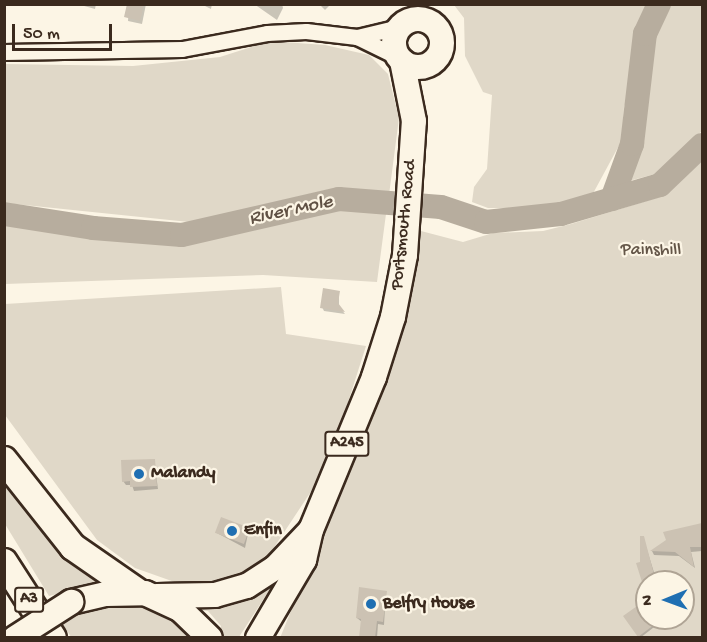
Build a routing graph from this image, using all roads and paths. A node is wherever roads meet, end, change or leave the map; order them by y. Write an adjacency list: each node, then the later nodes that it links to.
1 (432, 14): 2 (main road); 6 (main road)
2 (404, 18): 3 (street); 5 (main road)
3 (357, 37): 4 (street); 5 (street)
4 (4, 52)
5 (400, 59): 6 (main road); 7 (main road, Portsmouth Road / A245)
6 (432, 63): 7 (main road, Portsmouth Road / A245)
7 (414, 120): 9 (main road, Portsmouth Road / A245)
8 (4, 460): 11 (highway)
9 (311, 530): 11 (main road, Portsmouth Road / A245); 16 (main road, Portsmouth Road / A245)
10 (4, 562): 14 (highway, A3)
11 (147, 594): 13 (main road, bridge); 15 (main road)
12 (4, 626): 13 (highway, A3)
13 (14, 638)
14 (53, 638)
15 (210, 638)
16 (258, 638)

